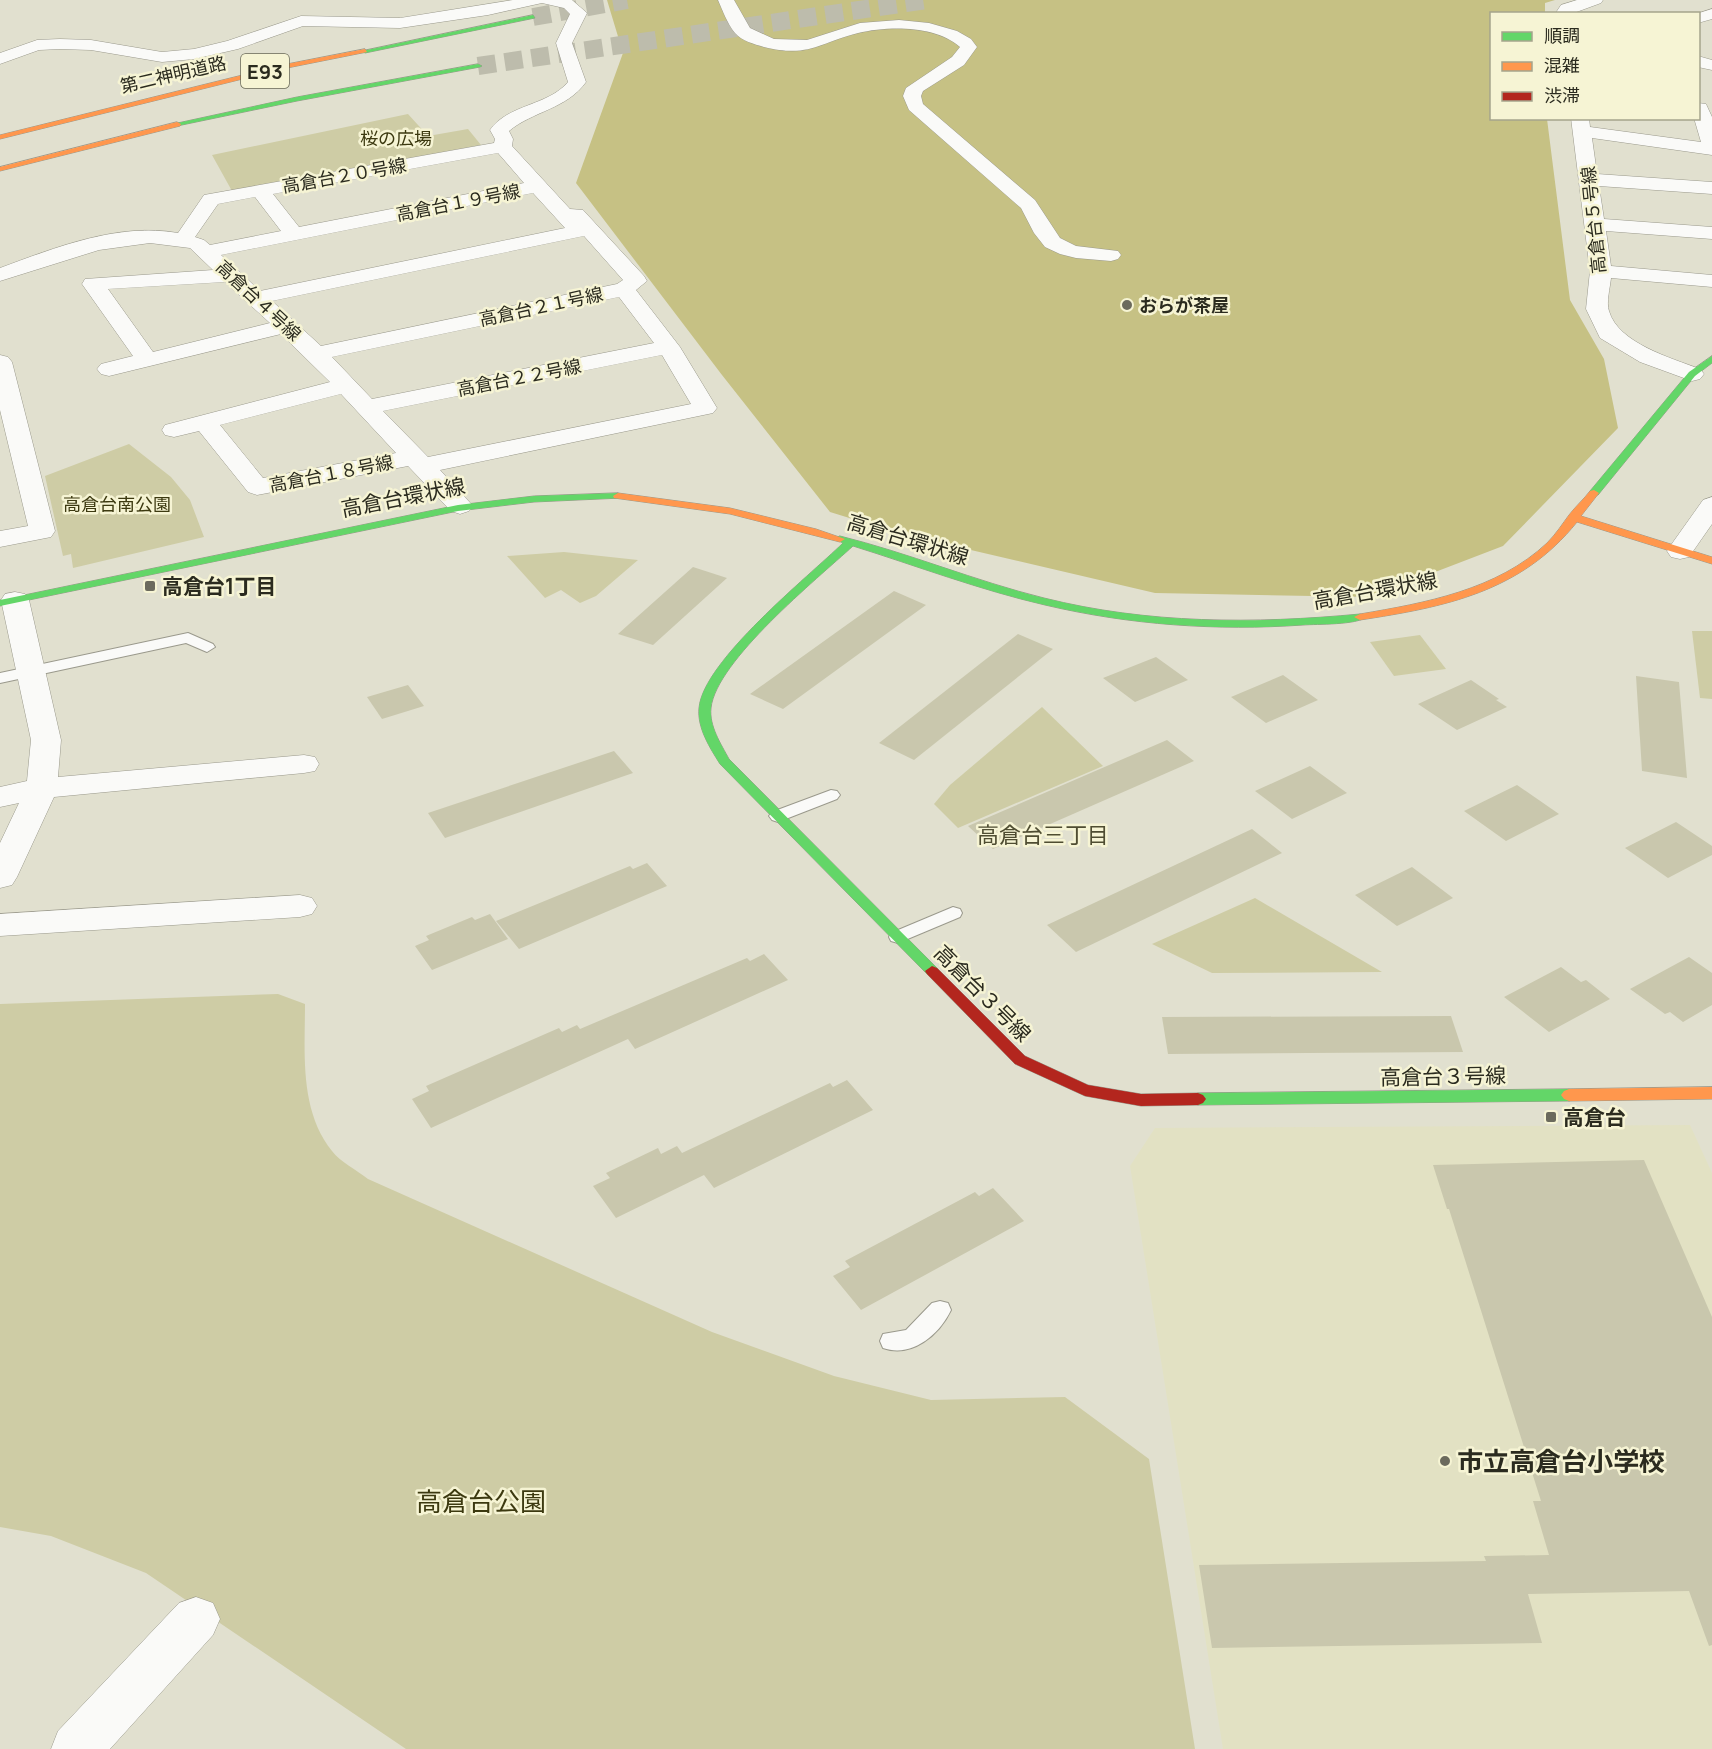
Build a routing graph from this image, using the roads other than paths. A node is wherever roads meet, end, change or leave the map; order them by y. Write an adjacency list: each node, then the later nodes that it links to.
1 (307, 0): 8 (street)
2 (536, 0): 8 (street)
3 (547, 0): 17 (street)
4 (726, 0): 31 (street)
5 (1595, 0): 6 (street)
6 (1564, 12)
7 (533, 17): 15 (main road, 第二神明道路 / E93)
8 (301, 21): 9 (street)
9 (0, 58)
10 (478, 66): 14 (main road, E93)
11 (261, 87): 16 (main road, 第二神明道路 / E93)
12 (1704, 108): 18 (street)
13 (1581, 125): 18 (street); 21 (street, 高倉台５号線)
14 (148, 131): 19 (main road, E93); 20 (main road)
15 (0, 137)
16 (41, 141)
17 (502, 147): 22 (street); 24 (street, 高倉台２０号線)
18 (1712, 148)
19 (0, 169)
20 (0, 174)
21 (1589, 179): 23 (street); 26 (street, 高倉台５号線)
22 (538, 186): 25 (street, 高倉台１９号線); 28 (street, 高倉台１９号線)
23 (1712, 188)
24 (260, 190): 28 (street, 高倉台２０号線); 29 (street)
25 (566, 217): 37 (street); 38 (street)
26 (1595, 224): 27 (street); 32 (street, 高倉台５号線)
27 (1712, 233)
28 (294, 234): 30 (street, 高倉台１９号線)
29 (184, 239): 30 (street, 高倉台４号線); 33 (street, 高倉台４号線)
30 (206, 252): 34 (street, 高倉台４号線)
31 (1111, 255)
32 (1601, 271): 35 (street); 47 (street, 高倉台５号線)
33 (0, 275)
34 (231, 275): 36 (street); 38 (street, 高倉台４号線)
35 (1712, 281)
36 (93, 284): 39 (street); 44 (street)
37 (624, 289): 41 (street, 高倉台２１号線); 42 (street, 高倉台２１号線)
38 (256, 298): 40 (street, 高倉台４号線)
39 (82, 310)
40 (287, 326): 42 (street, 高倉台４号線); 44 (street)
41 (669, 347): 50 (street, 高倉台２２号線); 53 (street, 高倉台２１号線)
42 (316, 354): 48 (street, 高倉台４号線)
43 (1712, 359): 47 (main road, 高倉台環状線)
44 (147, 360): 46 (street)
45 (0, 362): 49 (street)
46 (109, 369)
47 (1692, 374): 56 (main road, 高倉台環状線)
48 (347, 385): 50 (street, 高倉台４号線); 51 (street)
49 (4, 400): 57 (street)
50 (368, 407): 53 (street, 高倉台４号線)
51 (206, 423): 52 (street); 53 (street, 高倉台１８号線)
52 (174, 430)
53 (419, 461): 55 (street, 高倉台４号線)
54 (1712, 505): 59 (street)
55 (459, 506): 58 (main road, 高倉台環状線); 61 (main road, 高倉台環状線)
56 (1573, 517): 58 (main road, 高倉台環状線); 59 (main road)
57 (0, 539)
58 (850, 543): 69 (main road, 高倉台３号線)
59 (1680, 551): 60 (main road)
60 (1712, 561)
61 (8, 601): 63 (street)
62 (207, 647): 63 (lane)
63 (30, 673): 64 (lane); 66 (street)
64 (0, 678)
65 (304, 764): 66 (street)
66 (42, 788): 68 (street); 70 (street)
67 (831, 795): 69 (lane)
68 (0, 797)
69 (778, 816): 74 (main road, 高倉台３号線)
70 (0, 877)
71 (300, 906): 73 (street)
72 (953, 913): 74 (lane)
73 (0, 925)
74 (898, 937): 75 (main road, 高倉台３号線)
75 (1712, 1093)
76 (940, 1311): 77 (lane)
77 (891, 1341)
78 (196, 1619): 79 (street)
79 (76, 1749)

